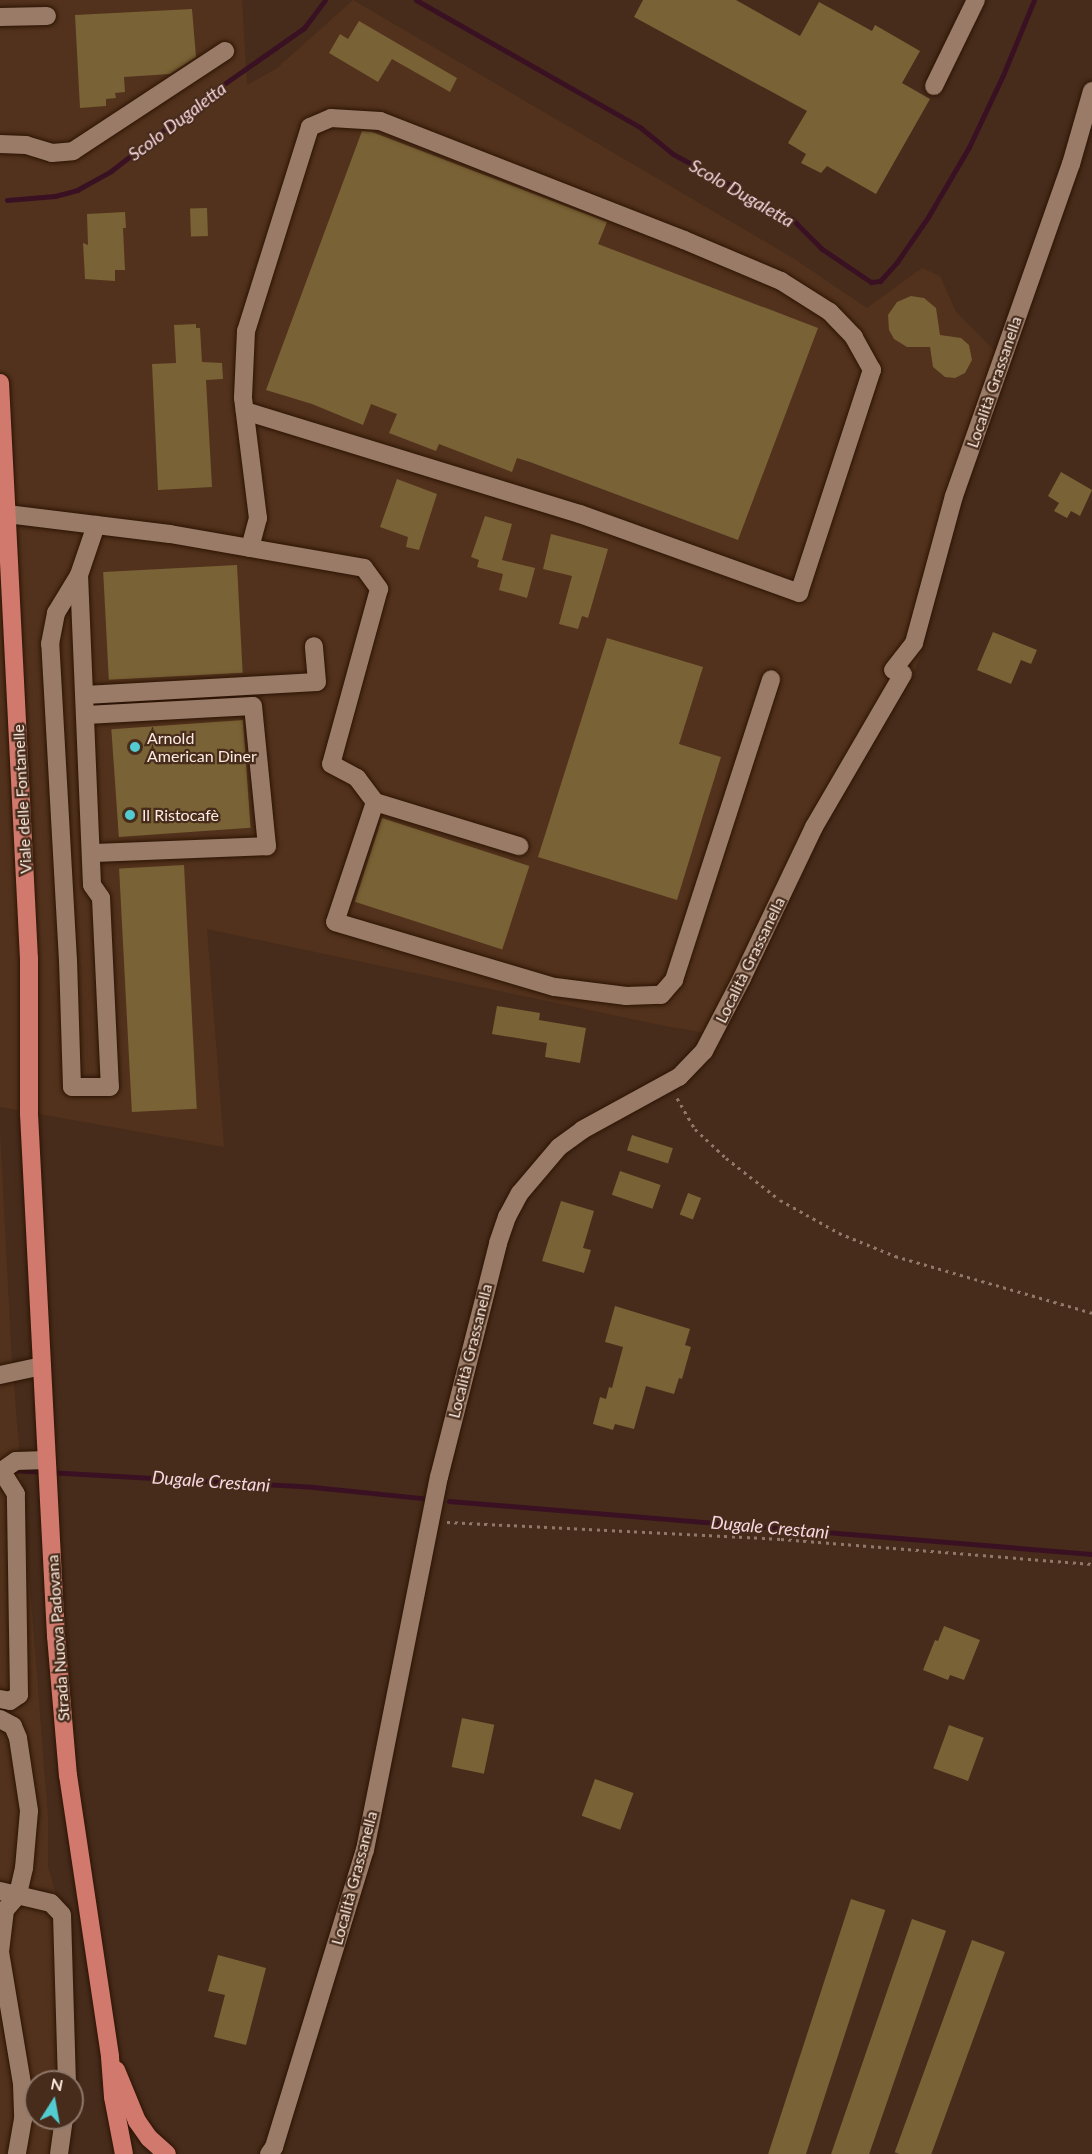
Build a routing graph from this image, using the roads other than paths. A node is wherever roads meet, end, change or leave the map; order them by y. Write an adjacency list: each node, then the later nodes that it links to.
1 (976, 0): 5 (street)
2 (47, 16): 3 (street)
3 (0, 17)
4 (225, 51): 7 (street)
5 (934, 86)
6 (1092, 91): 37 (street, Località Grassanella)
7 (3, 144)
8 (0, 383): 10 (main road, Viale delle Fontanelle)
9 (245, 411): 9 (street); 12 (street)
10 (8, 514): 11 (street); 21 (main road, Viale delle Fontanelle)
11 (96, 525): 12 (street); 13 (street)
12 (250, 548): 18 (street)
13 (79, 575): 16 (street); 20 (street)
14 (314, 646): 16 (street)
15 (771, 680): 18 (street)
16 (85, 695): 17 (street)
17 (86, 715): 20 (street); 20 (street)
18 (375, 802): 19 (street)
19 (519, 846)
20 (91, 853)
21 (35, 1216): 22 (main road, Strada Nuova Padovana)
22 (42, 1366): 23 (street); 24 (main road, Strada Nuova Padovana)
23 (0, 1375)
24 (46, 1460): 25 (street); 30 (main road, Strada Nuova Padovana)
25 (1, 1472): 26 (street)
26 (0, 1699)
27 (0, 1719): 28 (street)
28 (9, 1893): 29 (street); 31 (street)
29 (0, 1952): 33 (street)
30 (110, 2056): 35 (main road); 36 (main road)
31 (67, 2070)
32 (62, 2130): 34 (street)
33 (17, 2154)
34 (59, 2154)
35 (124, 2154)
36 (167, 2154)
37 (269, 2154)

